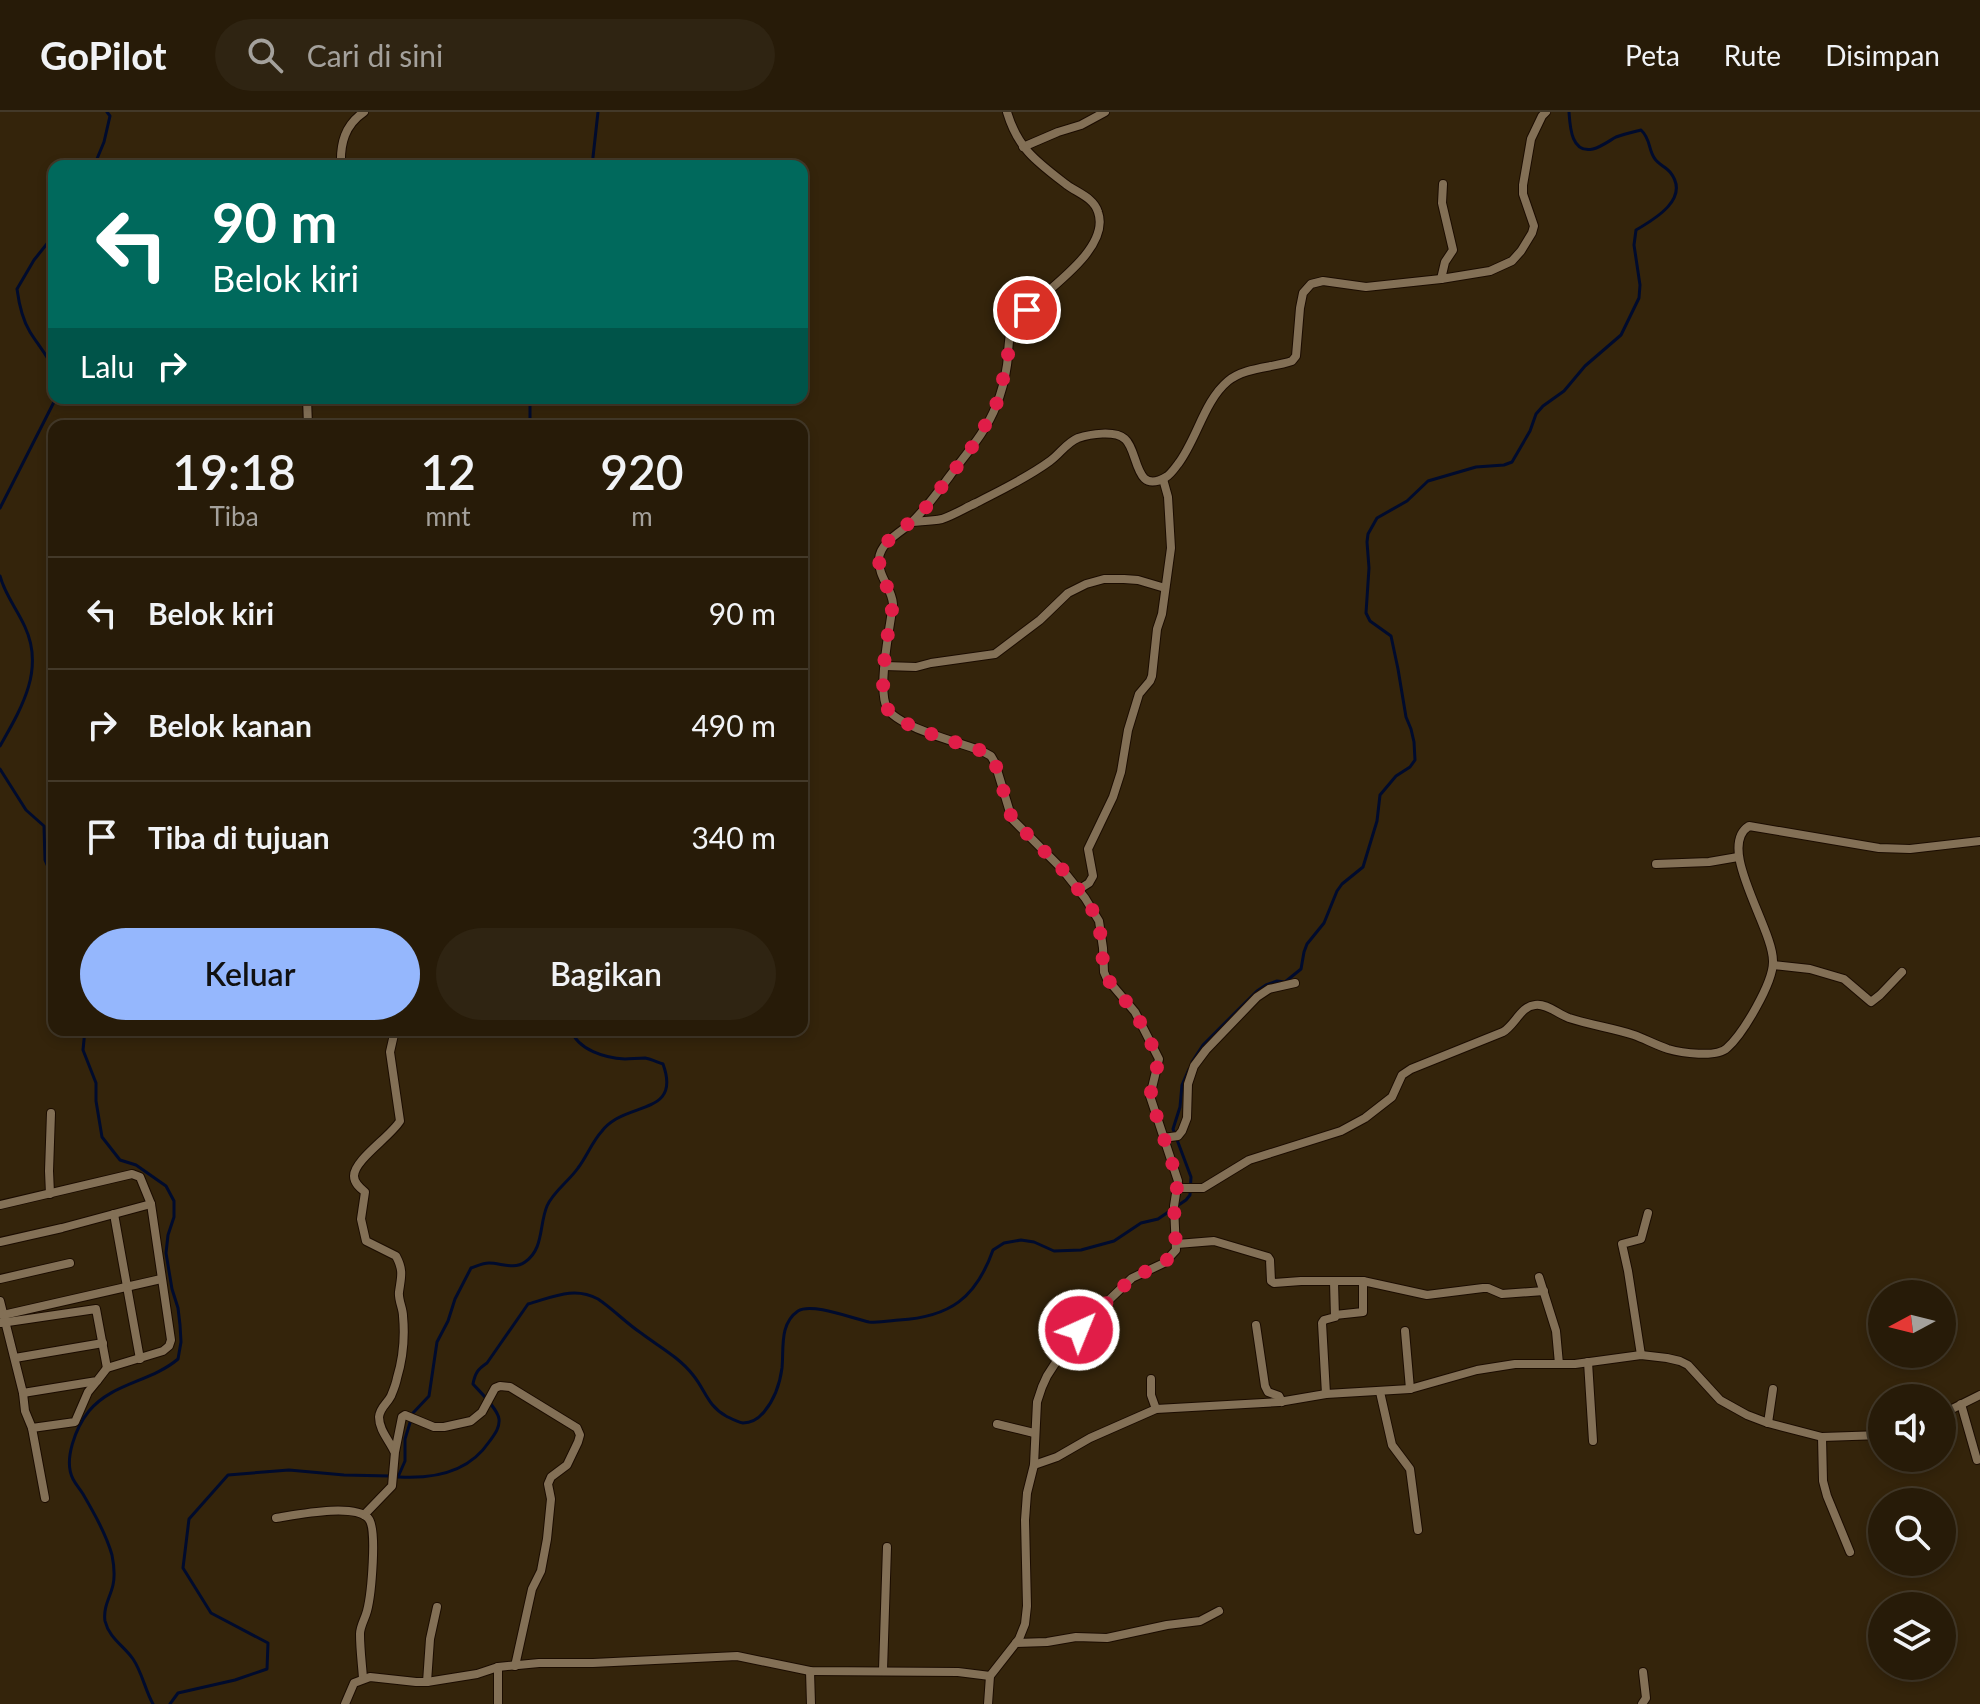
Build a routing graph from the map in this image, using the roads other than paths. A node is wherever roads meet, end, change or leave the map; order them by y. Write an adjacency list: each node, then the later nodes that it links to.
1 (364, 112): 6 (street)
2 (1007, 112): 5 (street)
3 (1105, 112): 5 (street)
4 (1546, 112): 8 (street)
5 (1023, 147): 10 (street)
6 (341, 160)
7 (1443, 184): 8 (street)
8 (1441, 279): 9 (street)
9 (1163, 479): 10 (street); 11 (street)
10 (912, 522): 12 (street)
11 (1165, 588): 12 (street); 16 (street)
12 (885, 666): 16 (street)
13 (1980, 841): 14 (street)
14 (1738, 857): 15 (street); 17 (street)
15 (1656, 864)
16 (1078, 890): 22 (street)
17 (1773, 965): 18 (street); 23 (street)
18 (1902, 972)
19 (1295, 983): 22 (street)
20 (394, 1036): 72 (street)
21 (51, 1113): 24 (street)
22 (1170, 1137): 23 (street)
23 (1181, 1188): 30 (street)
24 (50, 1194): 25 (street); 26 (street)
25 (151, 1204): 28 (street); 34 (street)
26 (0, 1205)
27 (1648, 1213): 47 (street)
28 (114, 1214): 29 (street); 37 (street)
29 (0, 1242)
30 (1177, 1244): 36 (street); 44 (street)
31 (70, 1263): 33 (street)
32 (1539, 1277): 38 (street)
33 (0, 1279)
34 (161, 1279): 37 (street); 49 (street)
35 (1363, 1281): 36 (street); 38 (street); 41 (street)
36 (1334, 1282): 41 (street)
37 (128, 1287): 42 (street); 49 (street)
38 (1544, 1291): 51 (street)
39 (0, 1301): 42 (street)
40 (1052, 1314): 44 (street)
41 (1335, 1315): 59 (street)
42 (3, 1320): 46 (street); 48 (street)
43 (1256, 1325): 61 (street)
44 (1079, 1330): 68 (street)
45 (1405, 1331): 55 (street)
46 (103, 1343): 48 (street); 52 (street)
47 (1641, 1355): 50 (street); 65 (street)
48 (15, 1358): 58 (street)
49 (140, 1359): 52 (street)
50 (1588, 1362): 51 (street); 71 (street)
51 (1559, 1364): 55 (street)
52 (107, 1368): 54 (street)
53 (1151, 1379): 64 (street)
54 (97, 1381): 58 (street); 67 (street)
55 (1410, 1389): 57 (street)
56 (1773, 1389): 65 (street)
57 (1380, 1392): 59 (street); 78 (street)
58 (23, 1393): 67 (street)
59 (1326, 1394): 61 (street)
60 (1980, 1395): 62 (street)
61 (1282, 1402): 64 (street)
62 (1961, 1404): 63 (street); 73 (street)
63 (1956, 1407)
64 (1156, 1409): 74 (street)
65 (1768, 1423): 70 (street)
66 (997, 1424): 68 (street)
67 (32, 1428): 75 (street)
68 (1034, 1433): 74 (street)
69 (1868, 1435): 70 (street)
70 (1822, 1437): 80 (street)
71 (1593, 1441)
72 (395, 1452): 76 (street); 84 (street)
73 (1977, 1460)
74 (1034, 1465): 83 (street)
75 (45, 1498)
76 (364, 1515): 77 (street); 90 (street)
77 (276, 1518)
78 (1418, 1530)
79 (887, 1547): 86 (street)
80 (1850, 1552)
81 (437, 1607): 91 (street)
82 (1219, 1611): 83 (street)
83 (1016, 1643): 89 (street)
84 (515, 1666): 85 (street); 87 (street)
85 (498, 1667): 91 (street); 93 (street)
86 (883, 1670): 87 (street); 89 (street)
87 (810, 1671): 94 (street)
88 (1643, 1672): 96 (street)
89 (990, 1676): 95 (street)
90 (363, 1678): 91 (street); 92 (street)
91 (427, 1682)
92 (345, 1704)
93 (498, 1704)
94 (811, 1704)
95 (988, 1704)
96 (1642, 1704)

